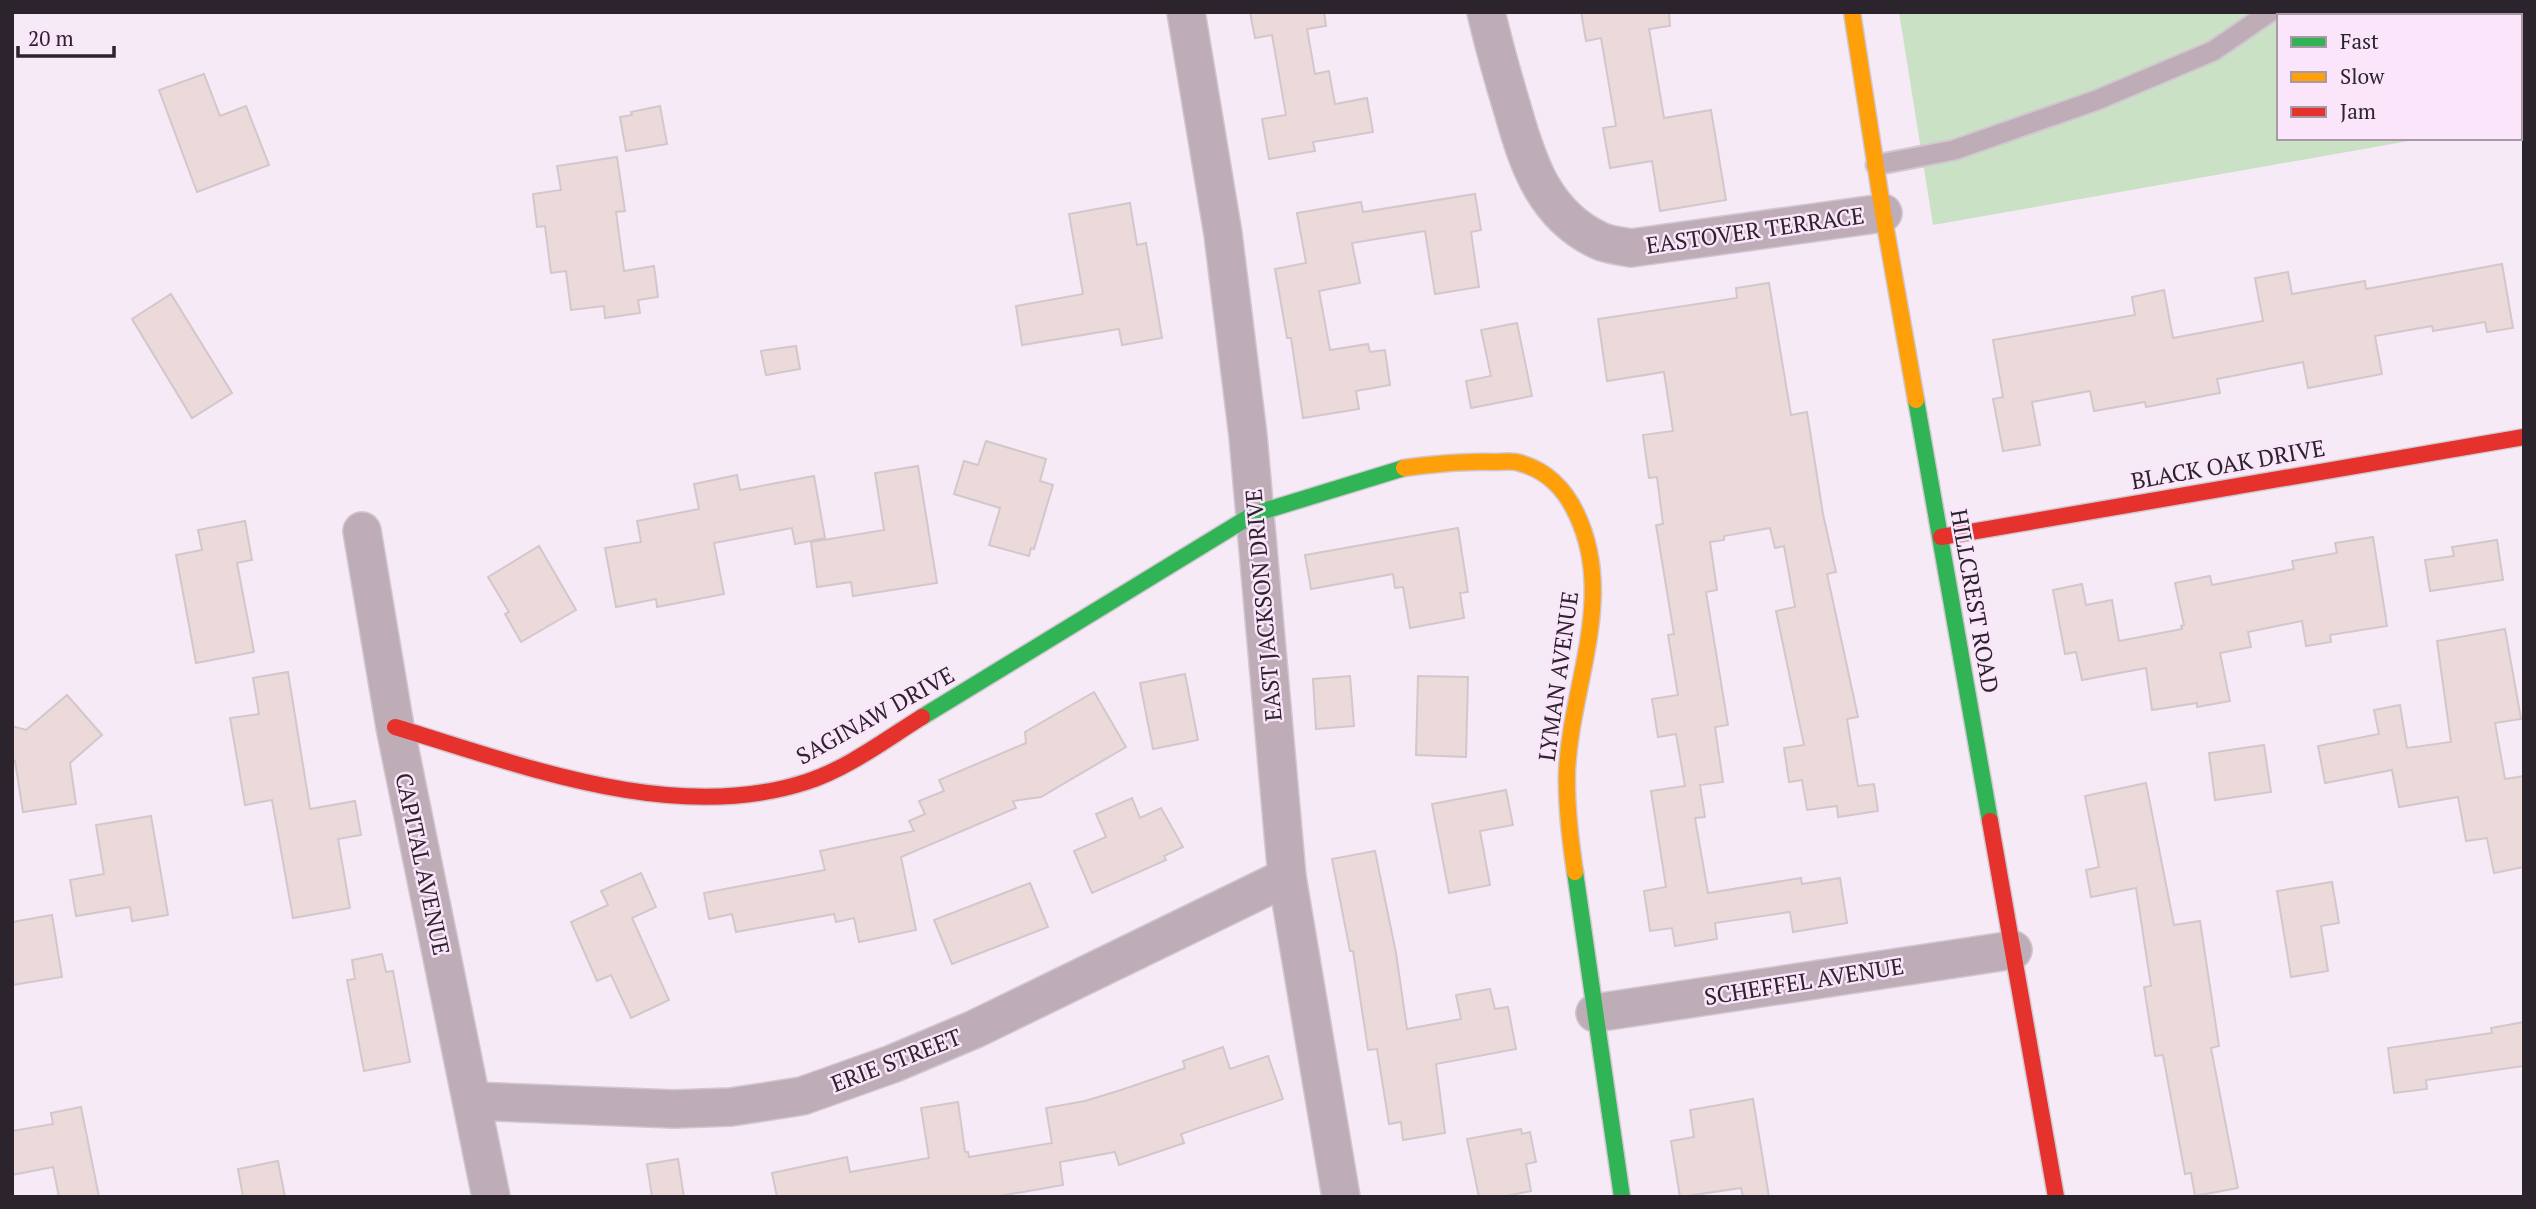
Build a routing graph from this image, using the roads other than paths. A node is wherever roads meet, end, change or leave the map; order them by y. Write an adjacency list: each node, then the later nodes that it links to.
1 (1186, 12): 8 (street, EAST JACKSON DRIVE)
2 (1486, 12): 6 (street, EASTOVER TERRACE)
3 (1852, 12): 5 (street, HILLCREST ROAD)
4 (2270, 12): 5 (lane)
5 (1876, 165): 6 (street, HILLCREST ROAD)
6 (1883, 213): 10 (street, HILLCREST ROAD)
7 (2524, 437): 10 (street, BLACK OAK DRIVE)
8 (1254, 514): 11 (street, SAGINAW DRIVE); 12 (street, EAST JACKSON DRIVE); 14 (street, LYMAN AVENUE)
9 (362, 531): 11 (street, CAPITAL AVENUE)
10 (1941, 537): 13 (street, HILLCREST ROAD)
11 (395, 727): 15 (street, CAPITAL AVENUE)
12 (1287, 877): 15 (street, ERIE STREET); 17 (street, EAST JACKSON DRIVE)
13 (2013, 950): 14 (street, SCHEFFEL AVENUE); 19 (street, HILLCREST ROAD)
14 (1595, 1013): 18 (street, LYMAN AVENUE)
15 (472, 1101): 16 (street, CAPITAL AVENUE)
16 (491, 1197)
17 (1341, 1197)
18 (1622, 1197)
19 (2056, 1197)

